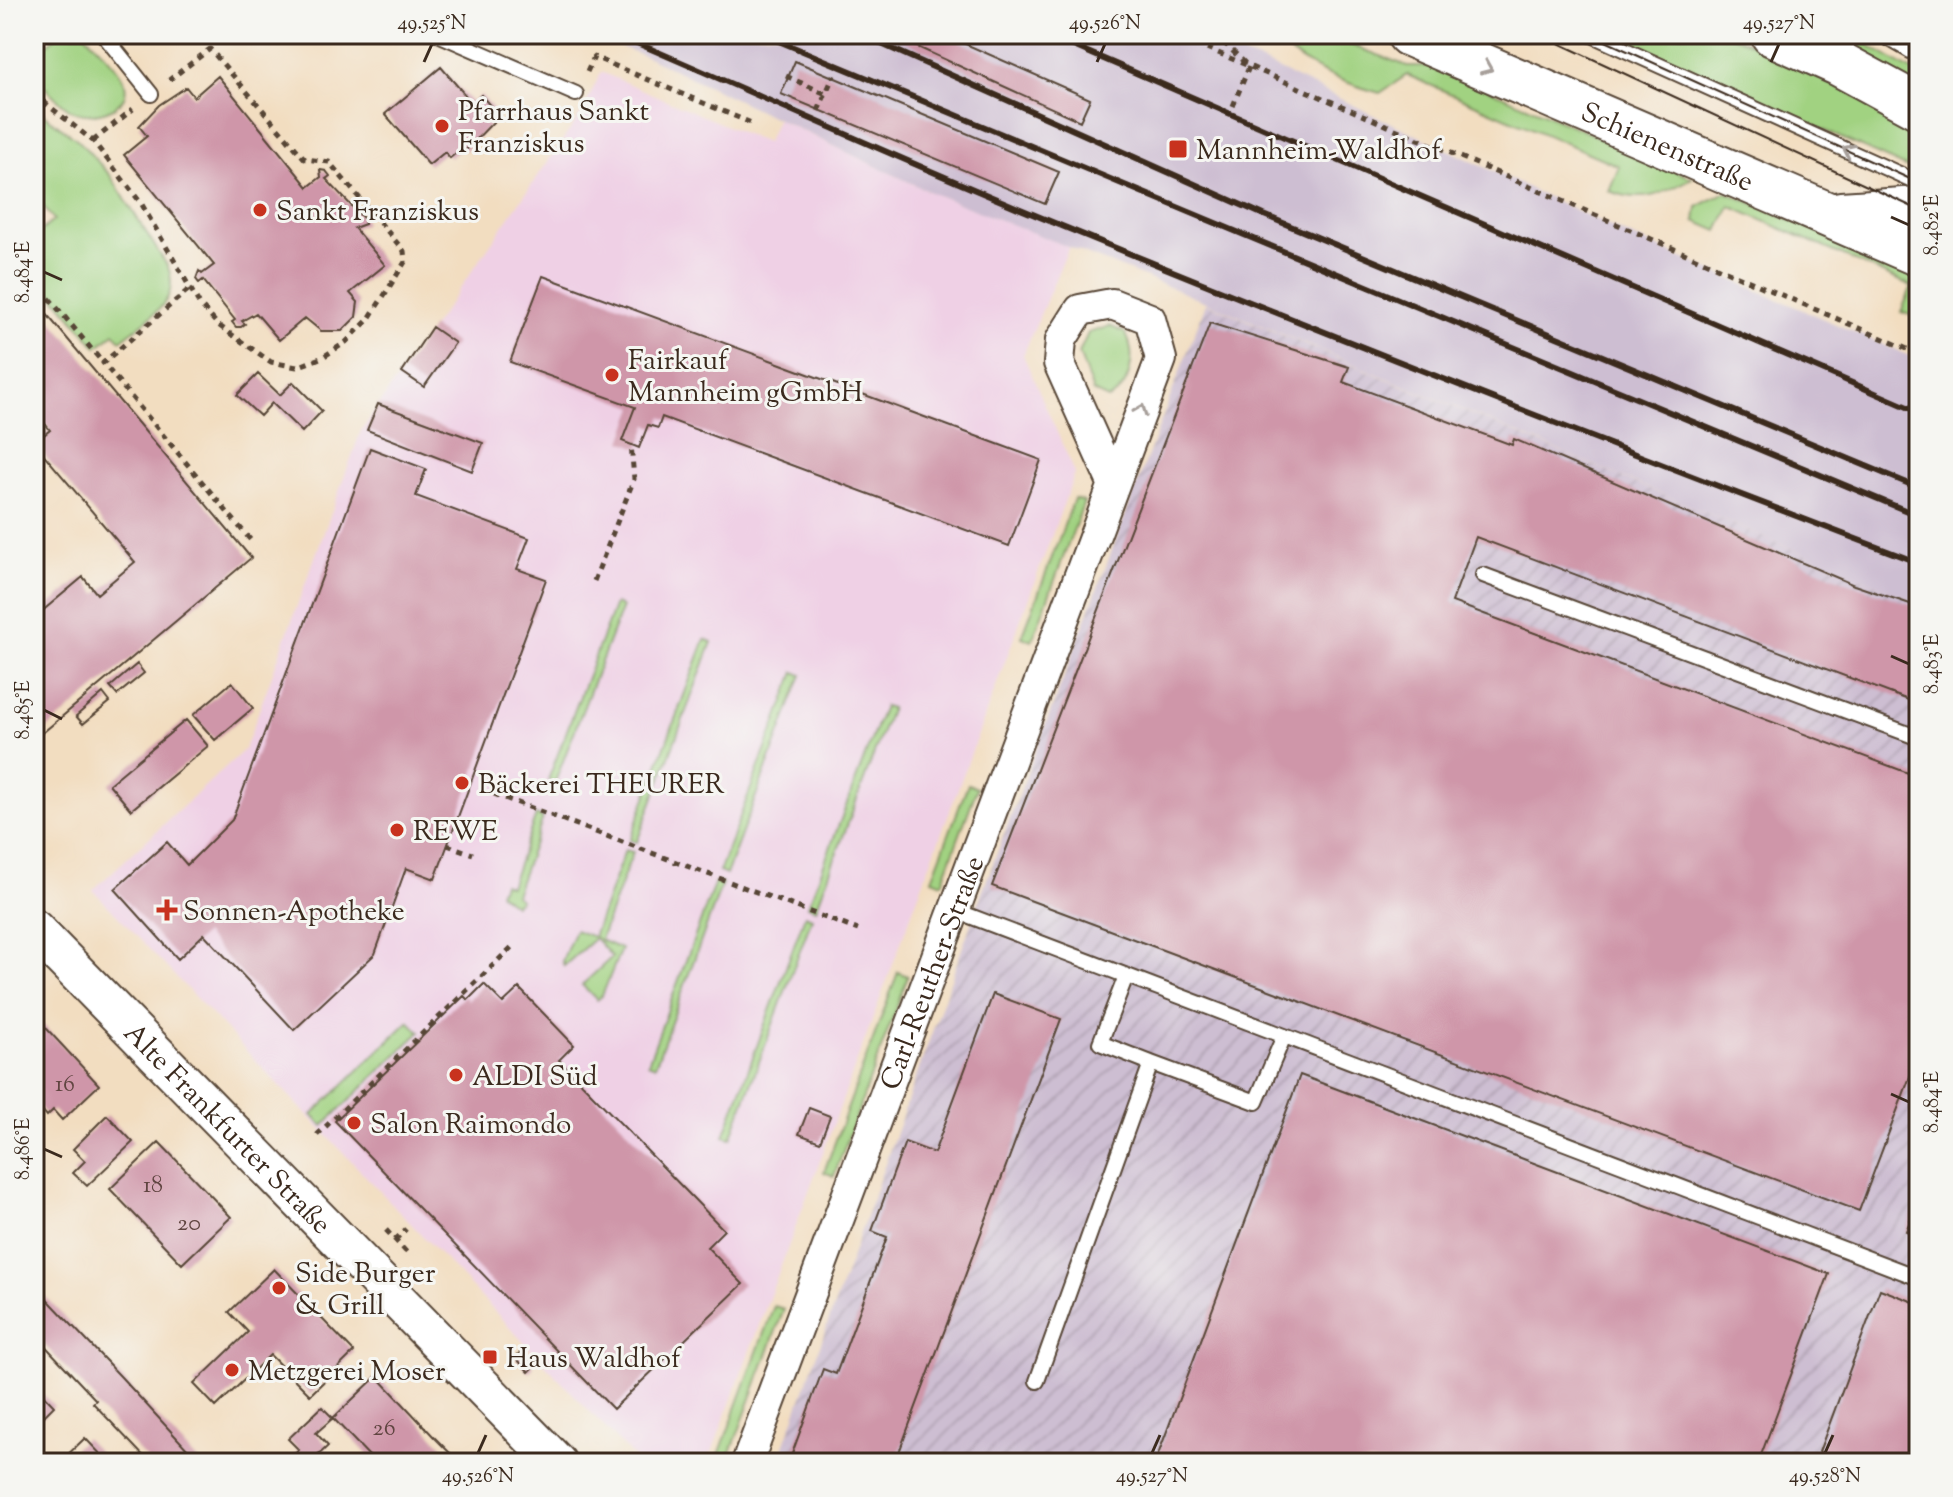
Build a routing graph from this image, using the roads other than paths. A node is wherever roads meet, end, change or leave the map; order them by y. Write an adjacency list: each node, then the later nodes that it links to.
1 (103, 34): 8 (lane)
2 (438, 34): 9 (lane)
3 (1590, 34): 11 (lane, one-way to 3)
4 (1881, 34): 7 (lane)
5 (1412, 35): 13 (main road, Schienenstraße, one-way to 13)
6 (1783, 36): 10 (main road)
7 (1919, 56)
8 (151, 94)
9 (576, 94)
10 (1919, 107)
11 (1919, 183)
12 (1919, 209): 13 (main road)
13 (1827, 214): 14 (main road, Schienenstraße)
14 (1919, 254)
15 (1113, 483): 15 (street, Carl-Reuther-Straße, one-way to 15); 18 (street, Carl-Reuther-Straße)
16 (1483, 575): 17 (lane)
17 (1919, 738)
18 (954, 910): 20 (lane); 26 (street, Carl-Reuther-Straße)
19 (34, 929): 25 (street, Alte Frankfurter Straße)
20 (1126, 976): 21 (lane); 22 (lane)
21 (1284, 1036): 22 (lane); 23 (lane)
22 (1151, 1063): 24 (lane)
23 (1919, 1278)
24 (1037, 1381)
25 (557, 1463)
26 (747, 1463)

